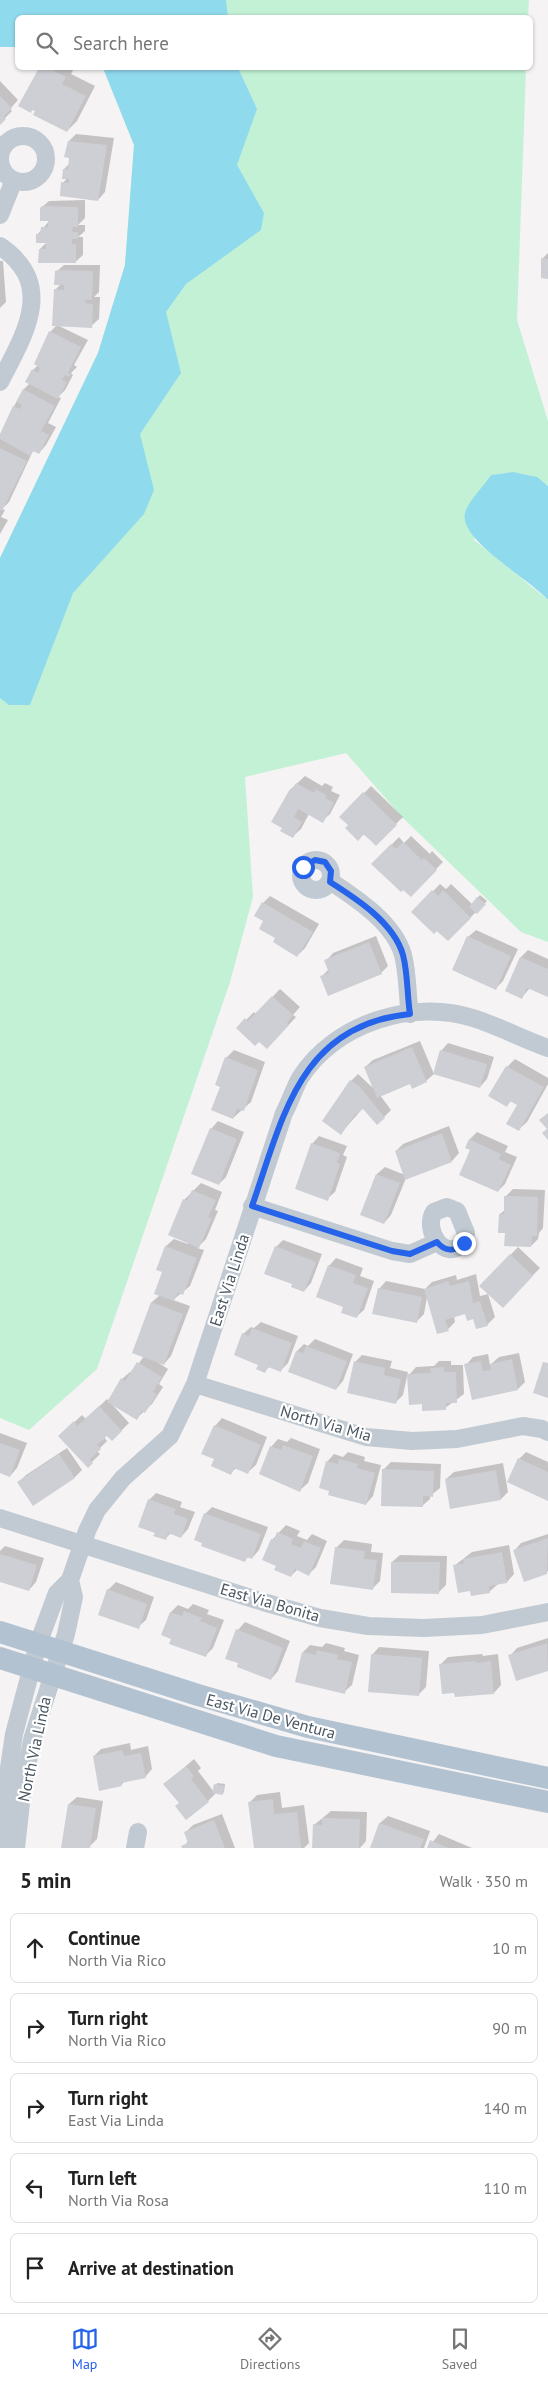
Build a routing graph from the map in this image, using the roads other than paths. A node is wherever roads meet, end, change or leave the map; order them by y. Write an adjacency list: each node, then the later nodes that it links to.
1 (14, 180): 2 (street)
2 (0, 215)
3 (0, 246): 4 (street)
4 (0, 382)
5 (330, 882): 6 (street)
6 (410, 1014): 7 (street); 8 (street, East Via Linda)
7 (548, 1048)
8 (252, 1206): 9 (street); 10 (street, East Via Linda)
9 (437, 1242)
10 (196, 1384): 11 (street, North Via Mia); 13 (street, East Via Linda)
11 (548, 1432)
12 (0, 1518): 13 (street, East Via Bonita)
13 (82, 1543): 14 (street, East Via Linda); 15 (street, East Via Bonita)
14 (70, 1580): 17 (street, East Via Linda); 18 (street, East Via Linda)
15 (548, 1612)
16 (0, 1632): 17 (main road, East Via De Ventura)
17 (38, 1644): 18 (main road, East Via De Ventura); 20 (street, North Via Linda)
18 (60, 1652): 21 (street, North Via Linda); 22 (main road, East Via De Ventura)
19 (0, 1658): 20 (main road, East Via De Ventura)
20 (31, 1668): 21 (main road, East Via De Ventura); 24 (street, North Via Linda)
21 (52, 1675): 23 (main road, East Via De Ventura); 25 (street, North Via Linda)
22 (548, 1778)
23 (548, 1802)
24 (1, 1848)
25 (16, 1848)

